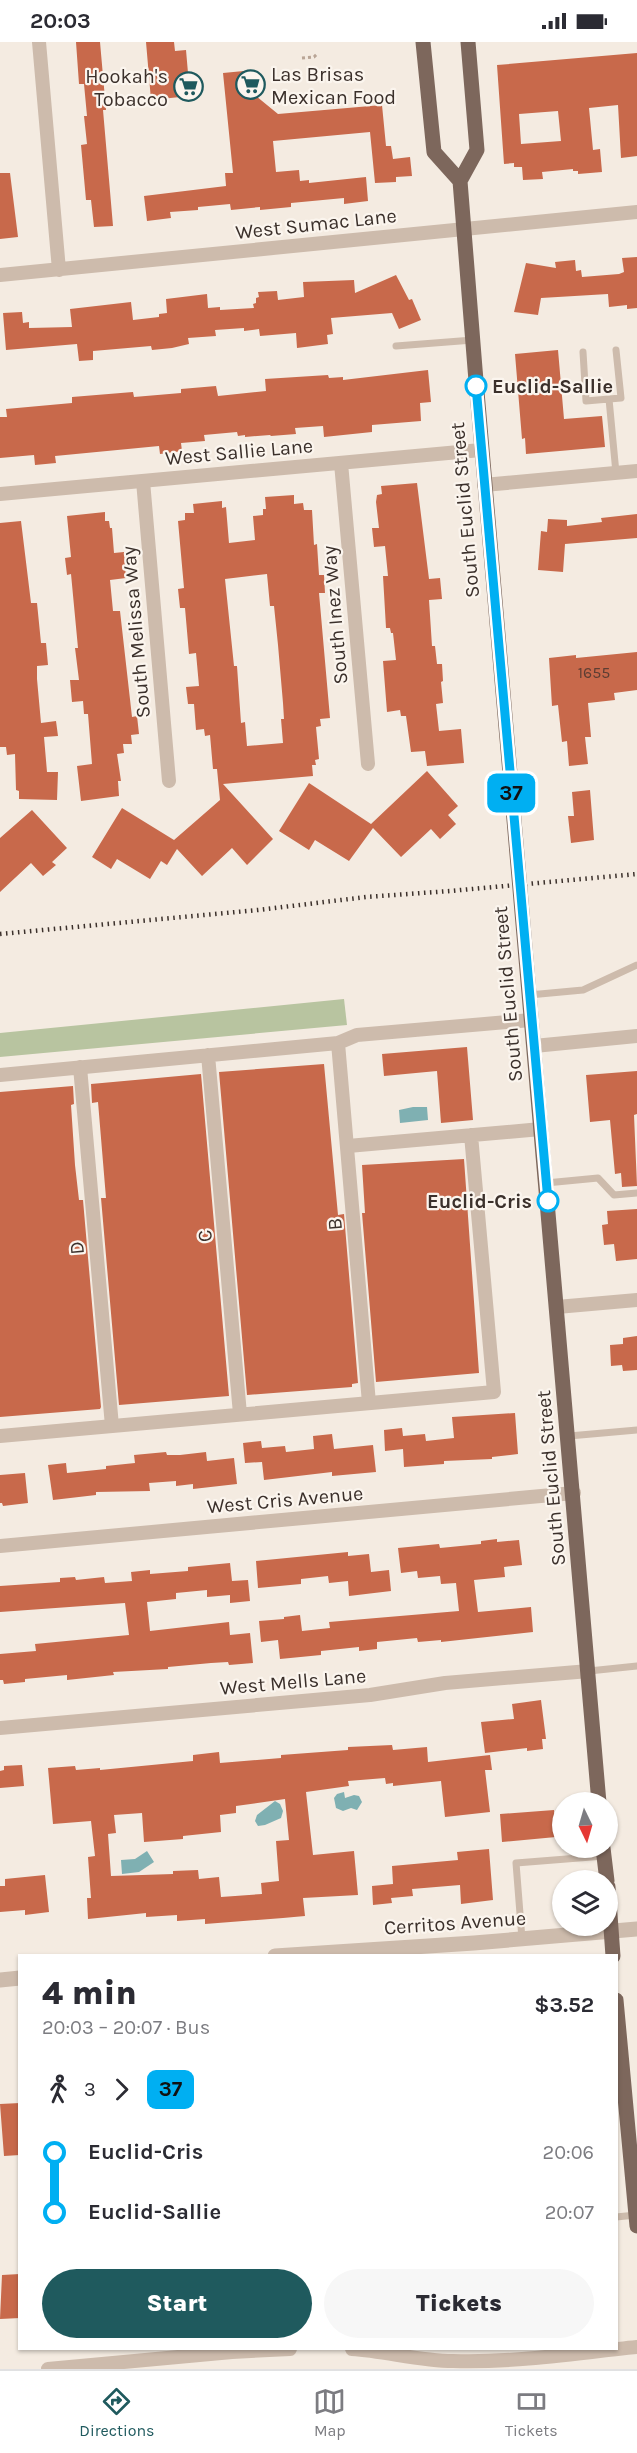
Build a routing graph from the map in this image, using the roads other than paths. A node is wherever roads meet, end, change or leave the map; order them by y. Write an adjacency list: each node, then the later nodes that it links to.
1 (39, 42): 7 (street)
2 (423, 42): 4 (main road)
3 (468, 42): 4 (main road)
4 (460, 181): 6 (main road, South Euclid Street)
5 (637, 212): 6 (street, West Sumac Lane)
6 (464, 229): 7 (street, West Sumac Lane); 9 (main road, South Euclid Street)
7 (59, 270): 8 (street, West Sumac Lane)
8 (0, 275)
9 (473, 340): 10 (lane); 14 (main road, South Euclid Street)
10 (396, 346)
11 (616, 350): 13 (lane)
12 (583, 352): 13 (lane)
13 (609, 399): 17 (lane)
14 (481, 450): 15 (street, West Sallie Lane); 19 (main road, South Euclid Street)
15 (341, 463): 18 (street, West Sallie Lane); 21 (street, South Inez Way)
16 (637, 471): 17 (street)
17 (616, 473): 19 (street)
18 (142, 481): 20 (street, West Sallie Lane); 22 (street, South Melissa Way)
19 (484, 485): 24 (main road, South Euclid Street)
20 (0, 494)
21 (368, 764)
22 (169, 780)
23 (637, 965): 24 (lane)
24 (529, 995): 25 (main road, South Euclid Street)
25 (531, 1020): 27 (street); 28 (main road, South Euclid Street)
26 (637, 1036): 28 (street)
27 (338, 1043): 29 (street); 34 (street, B)
28 (534, 1046): 32 (main road, South Euclid Street)
29 (208, 1055): 30 (street); 40 (street, C)
30 (80, 1067): 31 (street); 41 (street, D)
31 (0, 1075)
32 (541, 1129): 33 (street); 35 (main road, South Euclid Street)
33 (471, 1135): 34 (street); 39 (street)
34 (348, 1146): 39 (street, B)
35 (546, 1183): 36 (lane); 38 (main road, South Euclid Street)
36 (637, 1193)
37 (637, 1300): 38 (street)
38 (556, 1307): 44 (main road, South Euclid Street)
39 (369, 1402): 40 (street)
40 (240, 1414): 41 (street)
41 (112, 1426): 43 (street)
42 (637, 1430): 44 (lane)
43 (0, 1436)
44 (568, 1436): 45 (main road, South Euclid Street)
45 (574, 1493): 46 (street, West Cris Avenue); 48 (main road, South Euclid Street)
46 (0, 1546)
47 (637, 1666): 48 (lane)
48 (589, 1671): 49 (street, West Mells Lane); 50 (main road, South Euclid Street)
49 (0, 1728)
50 (598, 1792)
51 (556, 1858): 56 (lane)
52 (637, 1929): 53 (street, Cerritos Avenue)
53 (618, 1930)
54 (555, 1936): 56 (street, Cerritos Avenue)
55 (611, 1936): 58 (main road)
56 (522, 1939): 57 (street, Cerritos Avenue)
57 (304, 1954)
58 (613, 1954)
59 (18, 1978): 60 (street)
60 (0, 1980)
61 (618, 2021): 63 (main road)
62 (618, 2217): 63 (lane)
63 (637, 2221)
64 (637, 2348): 65 (street)
65 (618, 2349)
66 (271, 2350): 70 (street)
67 (368, 2350): 69 (street)
68 (589, 2350): 69 (street)
69 (494, 2354)
70 (48, 2369)

